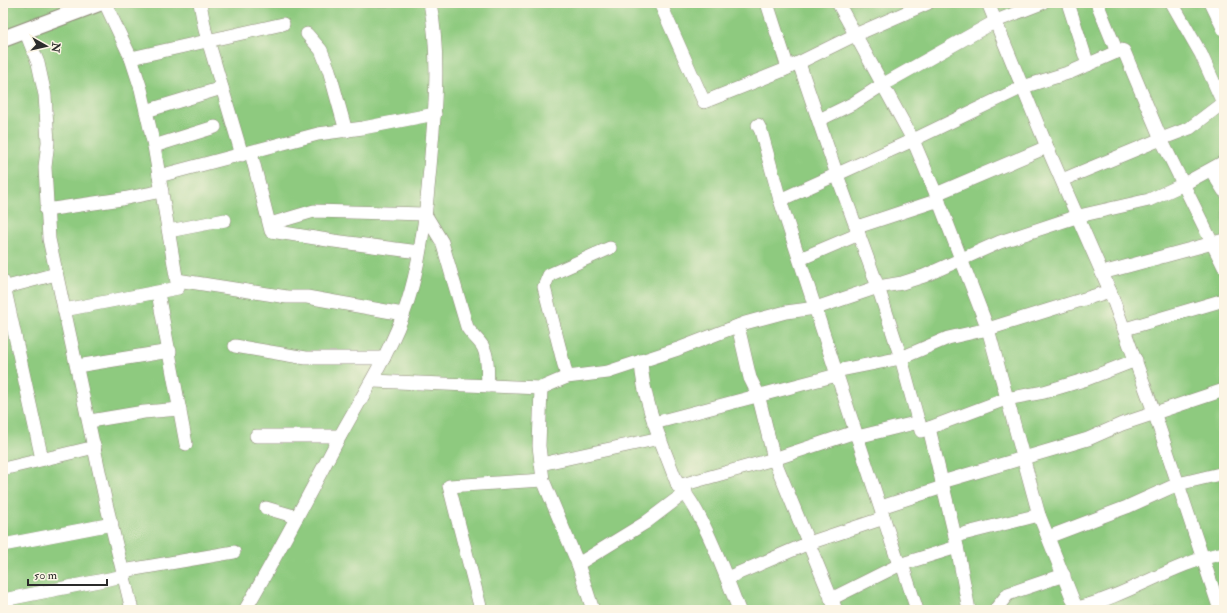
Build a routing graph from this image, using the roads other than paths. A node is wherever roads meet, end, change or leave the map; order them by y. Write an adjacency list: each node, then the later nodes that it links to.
1 (99, 3): 17 (street)
2 (105, 3): 24 (street)
3 (200, 3): 22 (street)
4 (430, 3): 32 (street)
5 (660, 3): 26 (street)
6 (766, 3): 26 (street)
7 (838, 3): 20 (street)
8 (928, 3): 20 (street)
9 (988, 3): 15 (street)
10 (1042, 3): 15 (street)
11 (1068, 3): 25 (street)
12 (1097, 3): 23 (street)
13 (1172, 3): 30 (street)
14 (1211, 3): 18 (street)
15 (996, 21): 27 (street); 28 (street)
16 (283, 24): 22 (street)
17 (25, 30): 21 (street); 52 (street)
18 (1224, 30)
19 (307, 34): 36 (street)
20 (855, 35): 26 (street); 27 (street)
21 (3, 39)
22 (208, 41): 24 (street); 29 (street)
23 (1117, 52): 25 (street); 37 (street)
24 (131, 58): 31 (street)
25 (1088, 65): 28 (street)
26 (793, 66): 33 (street)
27 (882, 85): 33 (street); 38 (street)
28 (1023, 87): 38 (street); 40 (street)
29 (222, 88): 31 (street); 41 (street)
30 (1224, 103): 37 (street)
31 (146, 111): 39 (street)
32 (435, 114): 36 (street); 53 (street)
33 (818, 120): 44 (street)
34 (758, 125): 51 (street)
35 (215, 127): 39 (street)
36 (346, 130): 41 (street)
37 (1161, 139): 46 (street); 47 (street)
38 (913, 140): 44 (street); 50 (street)
39 (154, 146): 45 (street)
40 (1047, 147): 46 (street); 50 (street)
41 (246, 154): 45 (street); 56 (street)
42 (1224, 162): 43 (street)
43 (1211, 170): 47 (street); 49 (street)
44 (836, 175): 51 (street); 58 (street)
45 (160, 176): 48 (street)
46 (1062, 180): 54 (street)
47 (1184, 184): 54 (street); 59 (street)
48 (162, 191): 52 (street); 57 (street)
49 (1224, 191)
50 (938, 197): 58 (street); 63 (street)
51 (780, 200): 62 (street)
52 (46, 210): 66 (street)
53 (425, 214): 56 (street); 61 (street); 90 (street)
54 (1079, 216): 63 (street); 65 (street)
55 (225, 220): 57 (street)
56 (270, 224): 61 (street)
57 (169, 231): 67 (street)
58 (858, 231): 62 (street); 69 (street)
59 (1218, 242): 64 (street); 65 (street)
60 (610, 248): 88 (street)
61 (419, 252): 75 (street)
62 (800, 259): 73 (street)
63 (961, 260): 69 (street); 77 (street)
64 (1224, 267)
65 (1102, 273): 70 (street)
66 (56, 274): 68 (street); 74 (street)
67 (177, 280): 71 (street); 75 (street)
68 (4, 286): 79 (street)
69 (878, 287): 73 (street); 83 (street)
70 (1110, 290): 77 (street); 78 (street)
71 (158, 293): 74 (street); 81 (street)
72 (1224, 300): 78 (street)
73 (816, 308): 76 (street); 87 (street)
74 (64, 310): 86 (street)
75 (403, 314): 82 (street)
76 (738, 326): 85 (street); 93 (street)
77 (988, 329): 83 (street); 94 (street)
78 (1125, 330): 84 (street)
79 (8, 337): 106 (street)
80 (235, 346): 82 (street)
81 (170, 351): 86 (street); 95 (street)
82 (384, 358): 89 (street)
83 (901, 358): 87 (street); 99 (street)
84 (1136, 360): 94 (street); 96 (street)
85 (641, 361): 88 (street); 98 (street)
86 (76, 366): 97 (street)
87 (837, 373): 93 (street); 100 (street)
88 (567, 376): 91 (street)
89 (373, 381): 90 (street); 102 (street)
90 (488, 386): 91 (street)
91 (541, 388): 109 (street)
92 (1224, 390): 96 (street)
93 (758, 394): 98 (street); 107 (street)
94 (1006, 400): 99 (street); 108 (street)
95 (180, 408): 97 (street); 104 (street)
96 (1154, 412): 108 (street); 114 (street)
97 (90, 422): 105 (street)
98 (654, 423): 103 (street)
99 (924, 425): 100 (street); 113 (street)
100 (856, 435): 107 (street); 117 (street)
101 (256, 436): 102 (street)
102 (340, 436): 119 (street)
103 (660, 438): 109 (street); 115 (street)
104 (186, 444)
105 (96, 447): 106 (street); 120 (street)
106 (42, 459): 110 (street)
107 (774, 459): 115 (street); 123 (street)
108 (1023, 459): 113 (street); 118 (street)
109 (541, 464): 112 (street)
110 (3, 469)
111 (1224, 473): 114 (street)
112 (542, 480): 128 (street); 138 (street)
113 (942, 484): 117 (street); 122 (street)
114 (1178, 484): 121 (street); 127 (street)
115 (682, 489): 128 (street); 132 (street)
116 (266, 508): 119 (street)
117 (883, 513): 123 (street); 129 (street)
118 (1039, 515): 121 (street); 122 (street)
119 (297, 517): 137 (street)
120 (112, 524): 124 (street); 130 (street)
121 (1048, 537): 131 (street)
122 (956, 541): 129 (street); 142 (street)
123 (809, 543): 132 (street); 134 (street)
124 (3, 544)
125 (234, 552): 130 (street)
126 (1224, 553): 127 (street)
127 (1203, 557): 135 (street); 144 (street)
128 (578, 564): 139 (street)
129 (901, 565): 134 (street); 141 (street)
130 (124, 574): 133 (street); 136 (street)
131 (1064, 575): 135 (street); 143 (street)
132 (727, 578): 140 (street)
133 (3, 600)
134 (833, 605)
135 (1077, 609)
136 (132, 610)
137 (245, 610)
138 (481, 610)
139 (593, 610)
140 (738, 610)
141 (917, 610)
142 (969, 610)
143 (995, 610)
144 (1220, 610)

